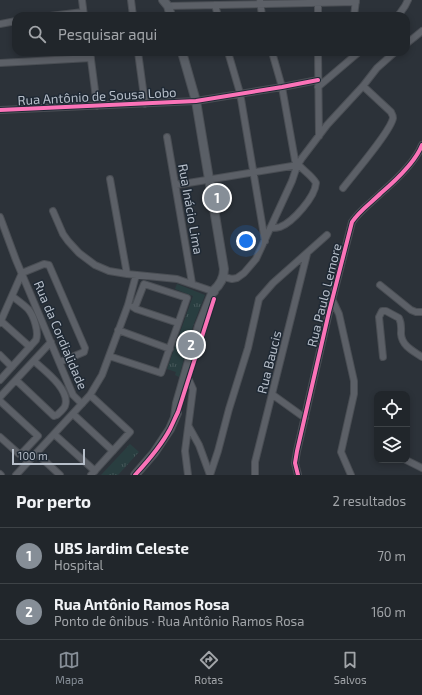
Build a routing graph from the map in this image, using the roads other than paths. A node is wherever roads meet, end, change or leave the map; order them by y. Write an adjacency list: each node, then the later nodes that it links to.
1 (82, 0): 9 (street)
2 (131, 0): 10 (street)
3 (408, 0): 15 (street)
4 (318, 1): 5 (street); 6 (street); 13 (street)
5 (356, 1): 14 (street)
6 (260, 2): 8 (street); 12 (street)
7 (166, 3): 8 (street)
8 (215, 5): 11 (street)
9 (84, 12)
10 (132, 12)
11 (217, 12)
12 (261, 12)
13 (318, 12)
14 (355, 12)
15 (400, 12)
16 (12, 22): 17 (street)
17 (0, 24)
18 (422, 32): 19 (street)
19 (410, 41)
20 (79, 56): 31 (street)
21 (90, 56): 39 (street)
22 (139, 56): 38 (street)
23 (183, 56): 37 (main road)
24 (229, 56): 36 (street)
25 (273, 56): 35 (street)
26 (318, 56): 32 (street)
27 (350, 56): 30 (street)
28 (354, 56): 30 (street)
29 (390, 56): 33 (street)
30 (349, 60): 34 (street)
31 (0, 63)
32 (318, 80): 34 (street); 35 (street, Rua Antônio de Sousa Lobo)
33 (364, 86): 41 (street); 50 (street)
34 (318, 87): 41 (street)
35 (282, 88): 36 (street, Rua Antônio de Sousa Lobo); 45 (street)
36 (240, 93): 37 (street, Rua Antônio de Sousa Lobo); 46 (street)
37 (196, 101): 38 (street, Rua Antônio de Sousa Lobo); 47 (main road)
38 (145, 104): 39 (street, Rua Antônio de Sousa Lobo)
39 (96, 106): 40 (street, Rua Antônio de Sousa Lobo)
40 (0, 110)
41 (319, 136): 45 (street)
42 (167, 138): 49 (street, Rua Inácio Lima)
43 (422, 145): 44 (street, Rua Paulo Lemore)
44 (420, 154): 65 (street, Rua Paulo Lemore)
45 (298, 165): 46 (street); 53 (street); 53 (street)
46 (253, 172): 47 (street); 55 (street)
47 (210, 179): 49 (street); 60 (main road)
48 (110, 180): 58 (street)
49 (176, 185): 61 (street, Rua Inácio Lima)
50 (342, 188)
51 (53, 211): 58 (street)
52 (0, 217): 57 (street, Rua da Cordialidade)
53 (271, 228): 55 (street)
54 (327, 235): 56 (street)
55 (265, 241): 60 (street)
56 (307, 254): 86 (street, Rua Baucis); 104 (street)
57 (22, 273): 64 (street); 72 (street, Rua da Cordialidade); 80 (street)
58 (126, 274): 59 (street)
59 (136, 276): 61 (street); 66 (street)
60 (224, 278): 63 (main road)
61 (192, 284): 63 (street)
62 (380, 285): 68 (street)
63 (216, 290): 82 (main road)
64 (12, 296): 69 (street); 73 (street)
65 (332, 299): 91 (street, Rua Paulo Lemore); 107 (street)
66 (128, 305): 67 (street); 71 (street)
67 (135, 307): 70 (street); 70 (street)
68 (422, 312)
69 (0, 322): 73 (street)
70 (178, 324): 74 (street)
71 (118, 330): 74 (street); 76 (street)
72 (51, 342): 79 (street); 80 (street, Rua da Cordialidade)
73 (30, 347): 81 (street)
74 (170, 349): 76 (street)
75 (0, 355): 81 (street)
76 (109, 356): 85 (street)
77 (383, 357): 78 (street)
78 (422, 357)
79 (34, 361): 84 (street); 84 (street)
80 (60, 362): 89 (street, Rua da Cordialidade)
81 (12, 367): 83 (street)
82 (187, 379): 92 (street); 102 (main road)
83 (0, 380)
84 (16, 380): 87 (street)
85 (90, 395): 89 (street); 95 (street)
86 (273, 395): 91 (street); 105 (street, Rua Baucis)
87 (0, 397)
88 (0, 401): 94 (street)
89 (82, 404): 90 (street)
90 (73, 414): 93 (street); 95 (street)
91 (305, 418): 106 (street, Rua Paulo Lemore)
92 (189, 427): 103 (street); 104 (street)
93 (54, 434): 96 (street); 99 (street)
94 (0, 438)
95 (113, 451): 99 (street)
96 (36, 453): 100 (street); 101 (street)
97 (410, 462): 98 (street)
98 (422, 468)
99 (93, 473)
100 (19, 474)
101 (60, 475)
102 (135, 475)
103 (188, 475)
104 (210, 475)
105 (255, 475)
106 (298, 475)
107 (351, 475)

